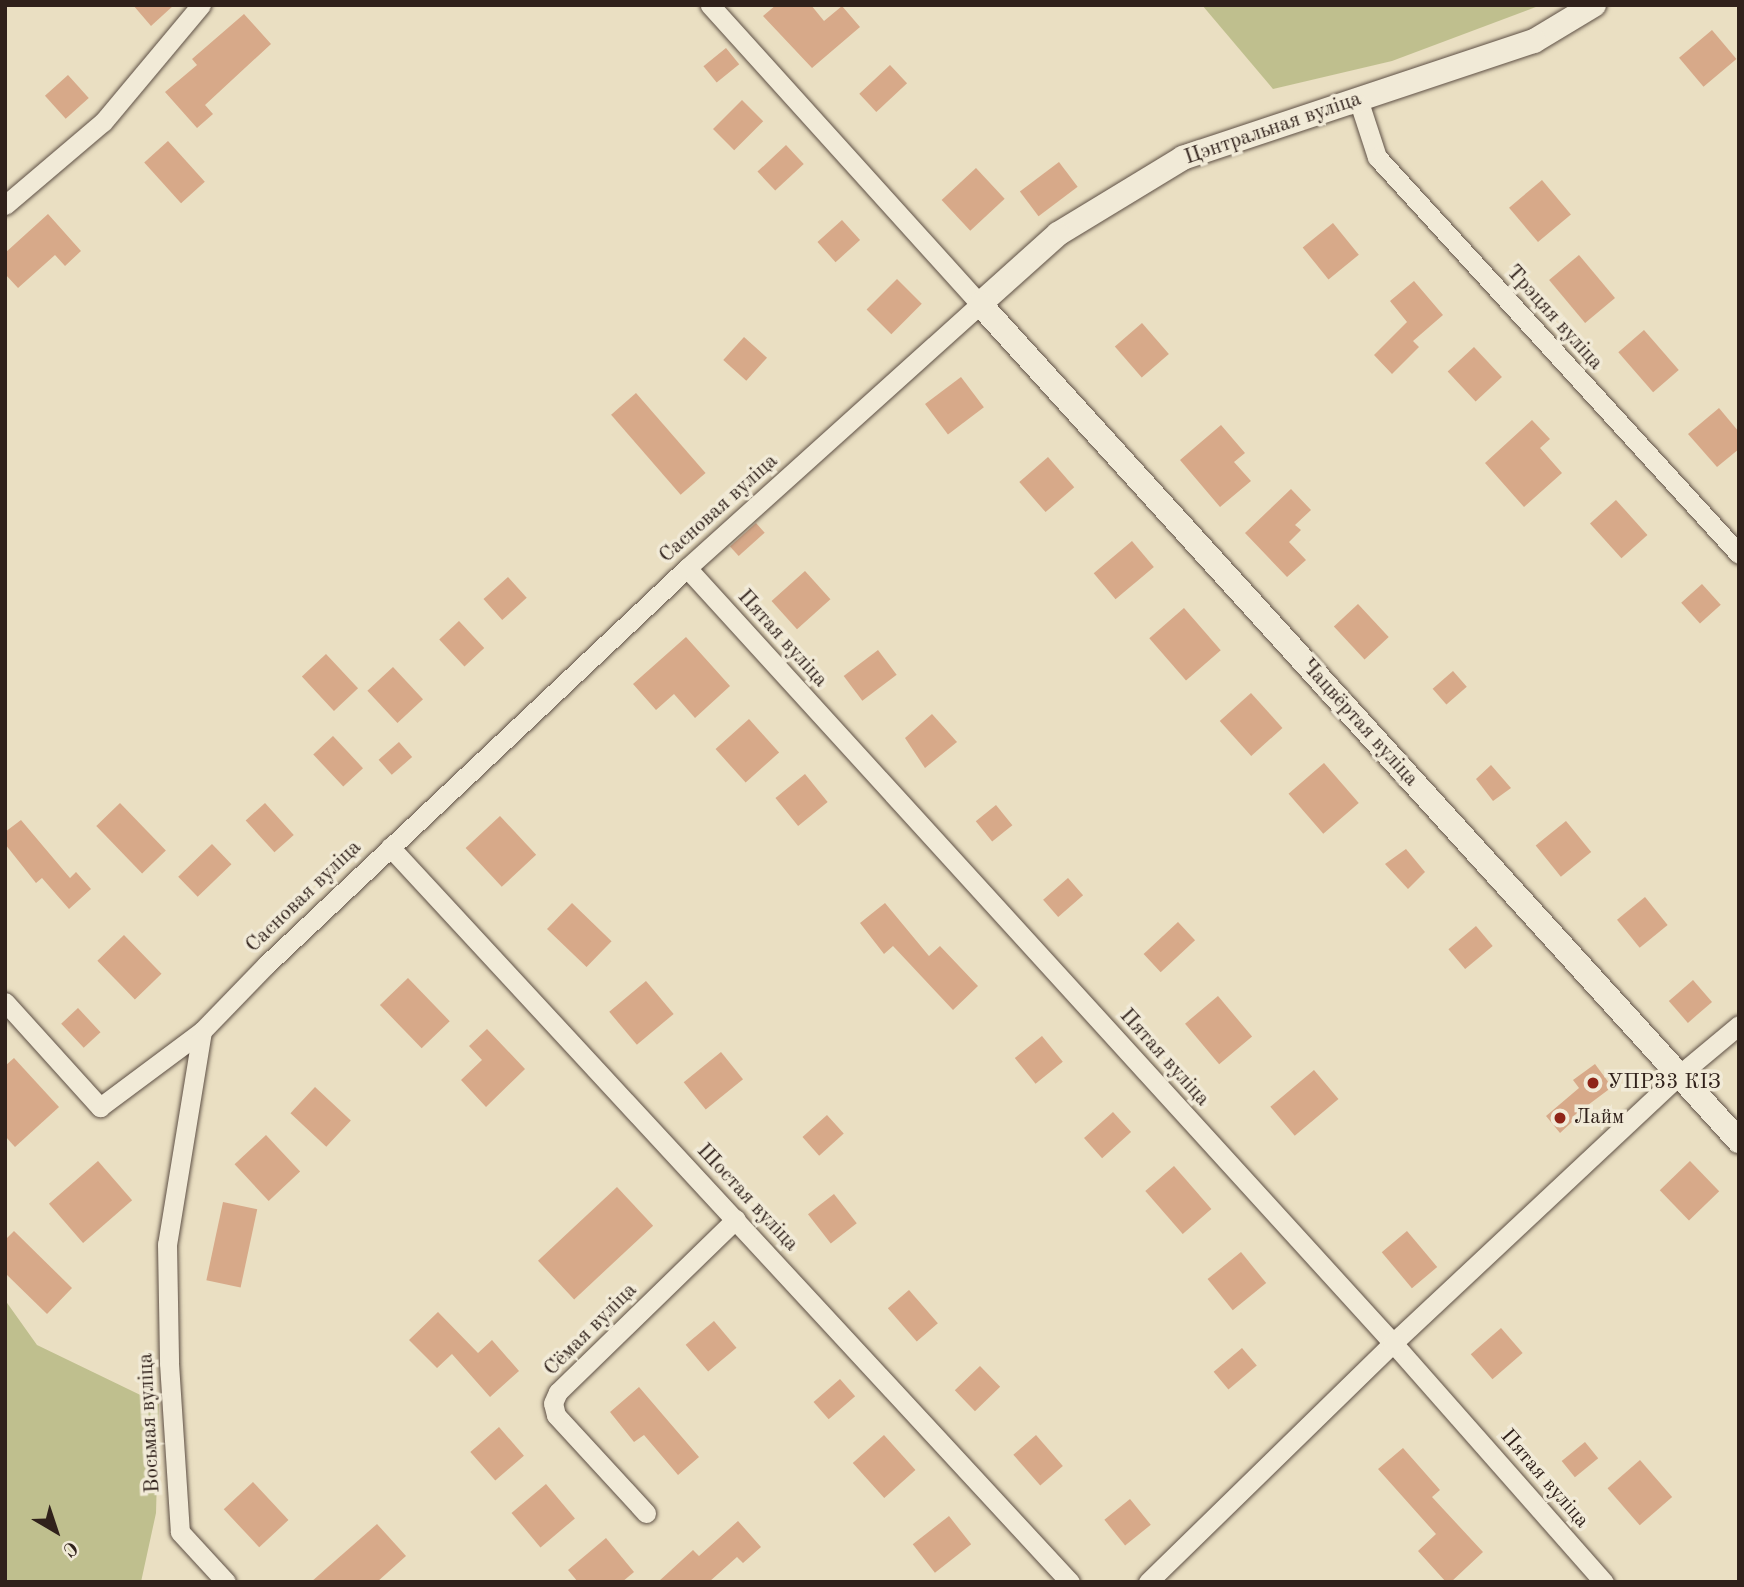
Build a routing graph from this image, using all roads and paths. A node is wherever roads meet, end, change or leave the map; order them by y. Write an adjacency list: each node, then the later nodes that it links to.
1 (201, 5): 5 (street)
2 (710, 5): 6 (street)
3 (1594, 5): 4 (street, Цэнтральная вуліца)
4 (1358, 99): 6 (street, Цэнтральная вуліца); 7 (street, Трэцяя вуліца)
5 (5, 205)
6 (980, 304): 8 (street, Сасновая вуліца); 13 (street, Чацвёртая вуліца)
7 (1739, 554)
8 (687, 568): 9 (street, Сасновая вуліца); 16 (street, Пятая вуліца)
9 (390, 847): 12 (street, Сасновая вуліца); 15 (street, Шостая вуліца)
10 (5, 1002): 12 (street, Сасновая вуліца)
11 (1739, 1025): 13 (street)
12 (202, 1031): 18 (street, Восьмая вуліца)
13 (1679, 1075): 14 (street, Чацвёртая вуліца); 16 (street)
14 (1739, 1141)
15 (736, 1219): 17 (street, Сёмая вуліца); 19 (street, Шостая вуліца)
16 (1393, 1343): 20 (street); 21 (street, Пятая вуліца)
17 (646, 1513)
18 (226, 1582)
19 (1070, 1582)
20 (1148, 1582)
21 (1604, 1582)

